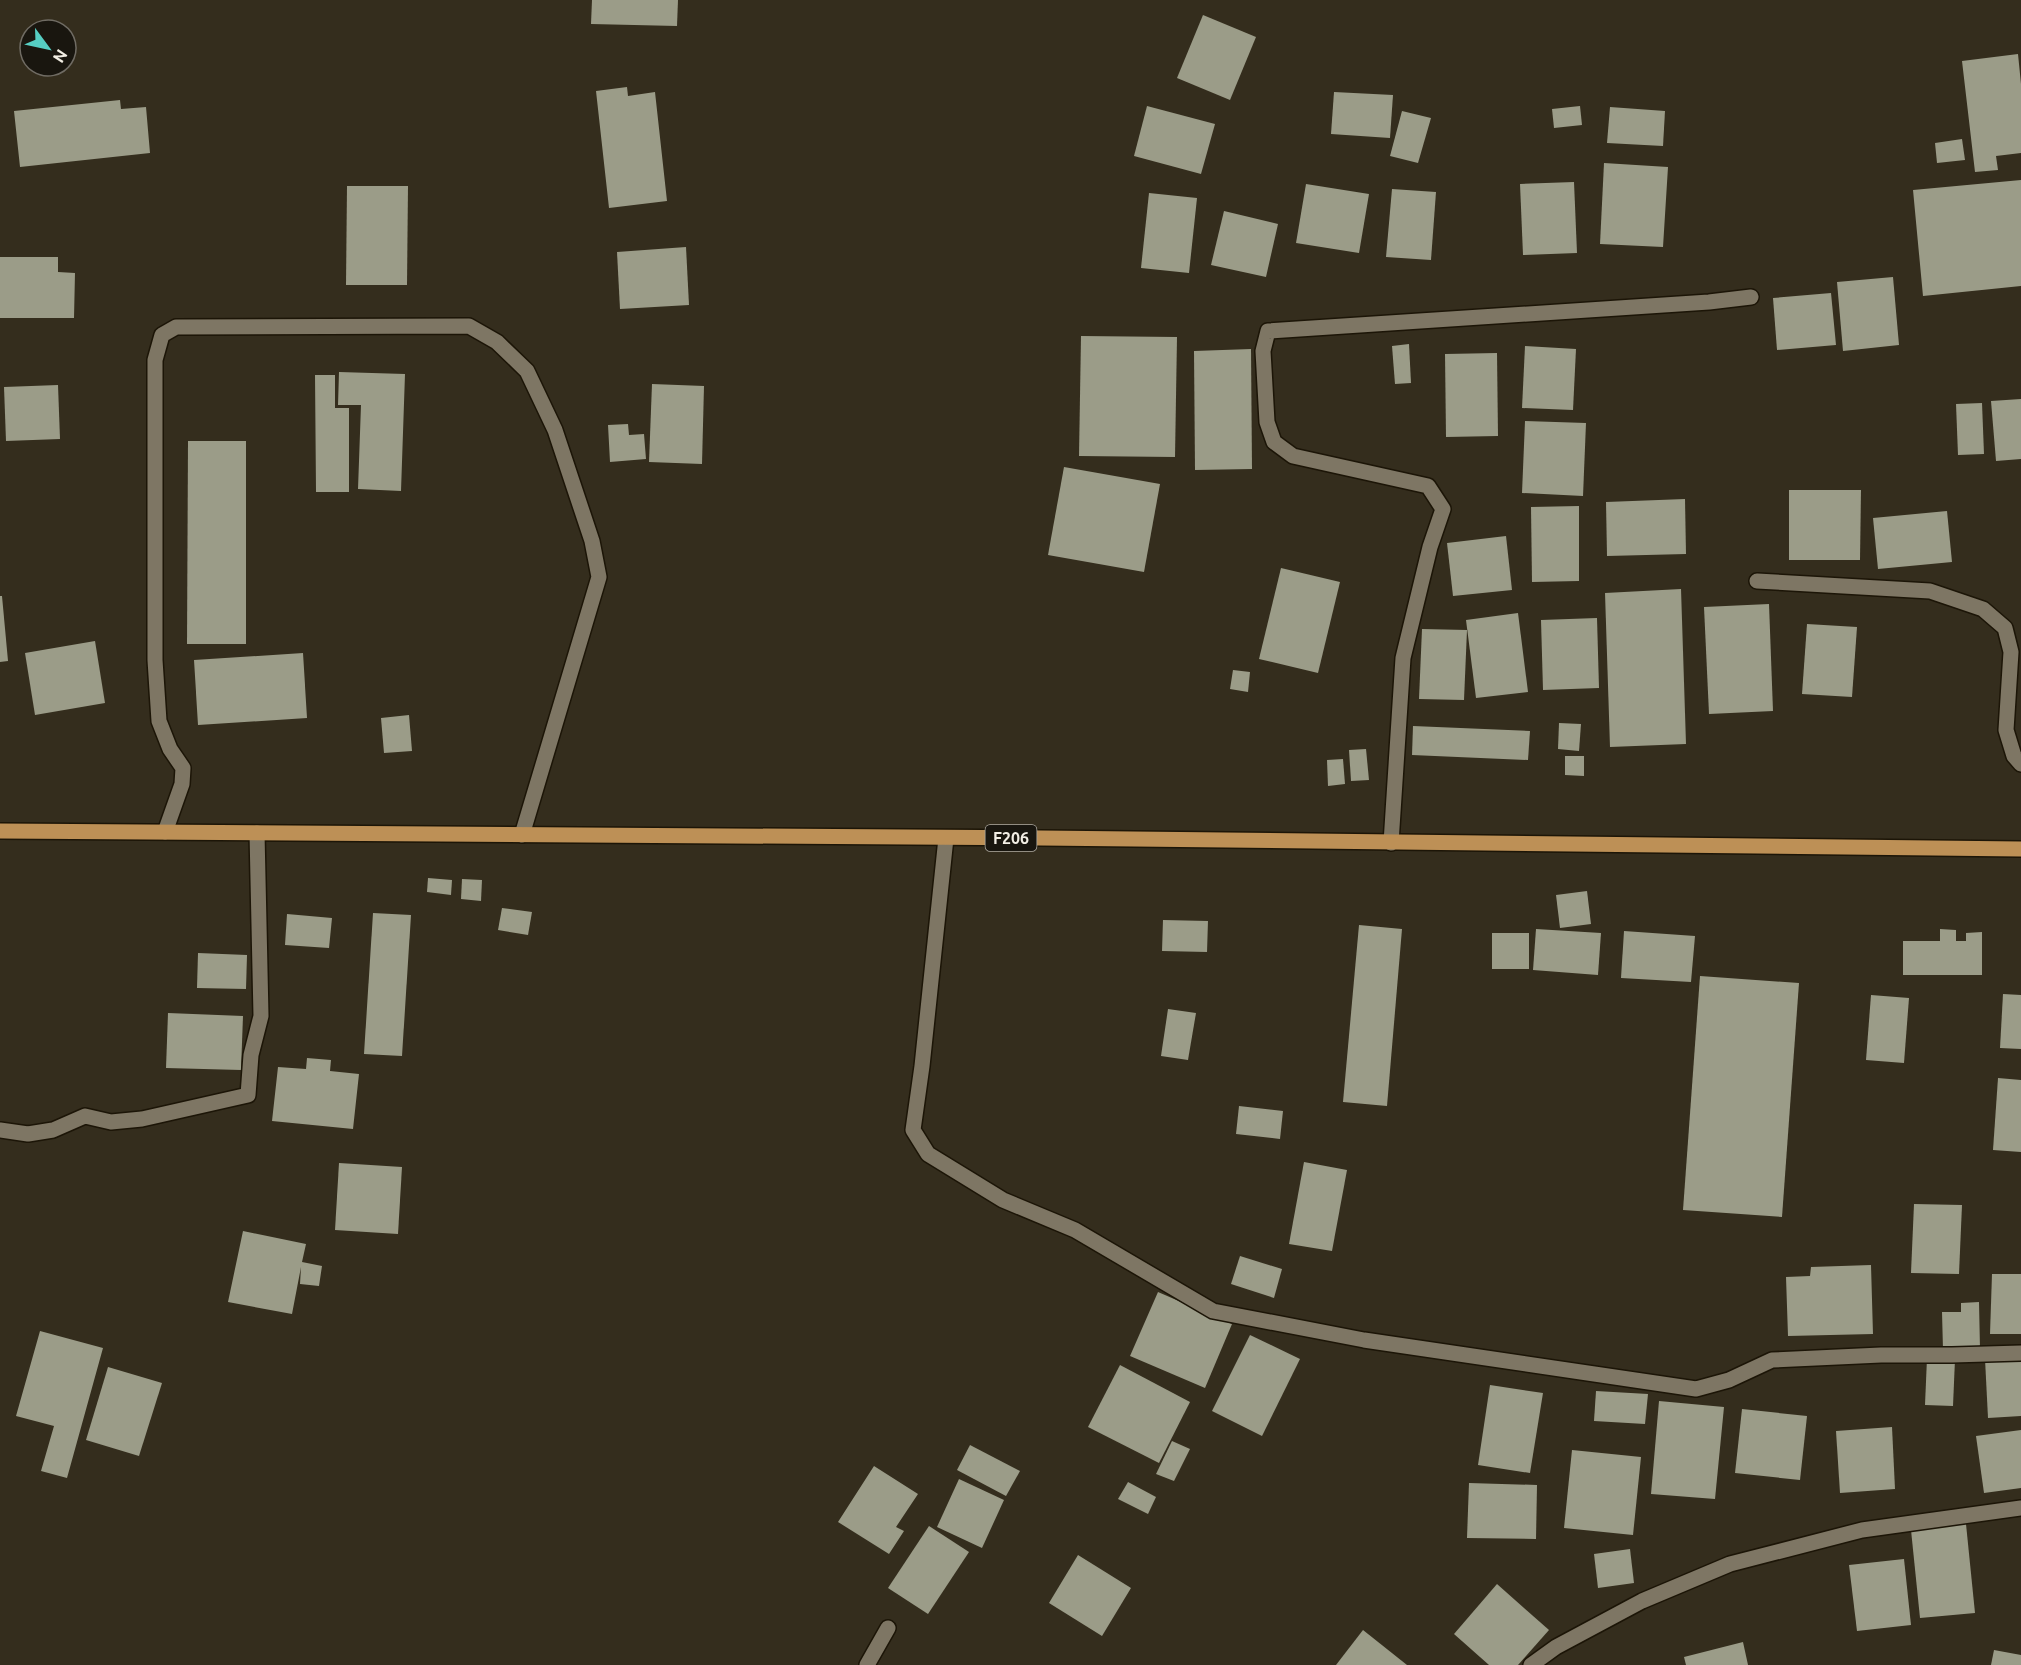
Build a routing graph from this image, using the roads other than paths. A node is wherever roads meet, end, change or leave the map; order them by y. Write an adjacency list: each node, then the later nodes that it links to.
1 (1751, 297): 9 (street)
2 (1757, 581): 3 (street)
3 (2021, 764)
4 (0, 831): 5 (main road, F206)
5 (165, 832): 6 (main road, F206); 7 (street)
6 (257, 833): 7 (main road, F206); 11 (street)
7 (522, 835): 8 (main road, F206)
8 (946, 838): 9 (main road, F206); 12 (street)
9 (1391, 843): 10 (main road, F206)
10 (2021, 849)
11 (0, 1130)
12 (2021, 1353)
13 (2021, 1508): 16 (street)
14 (888, 1628): 15 (street)
15 (867, 1665)
16 (1532, 1665)

